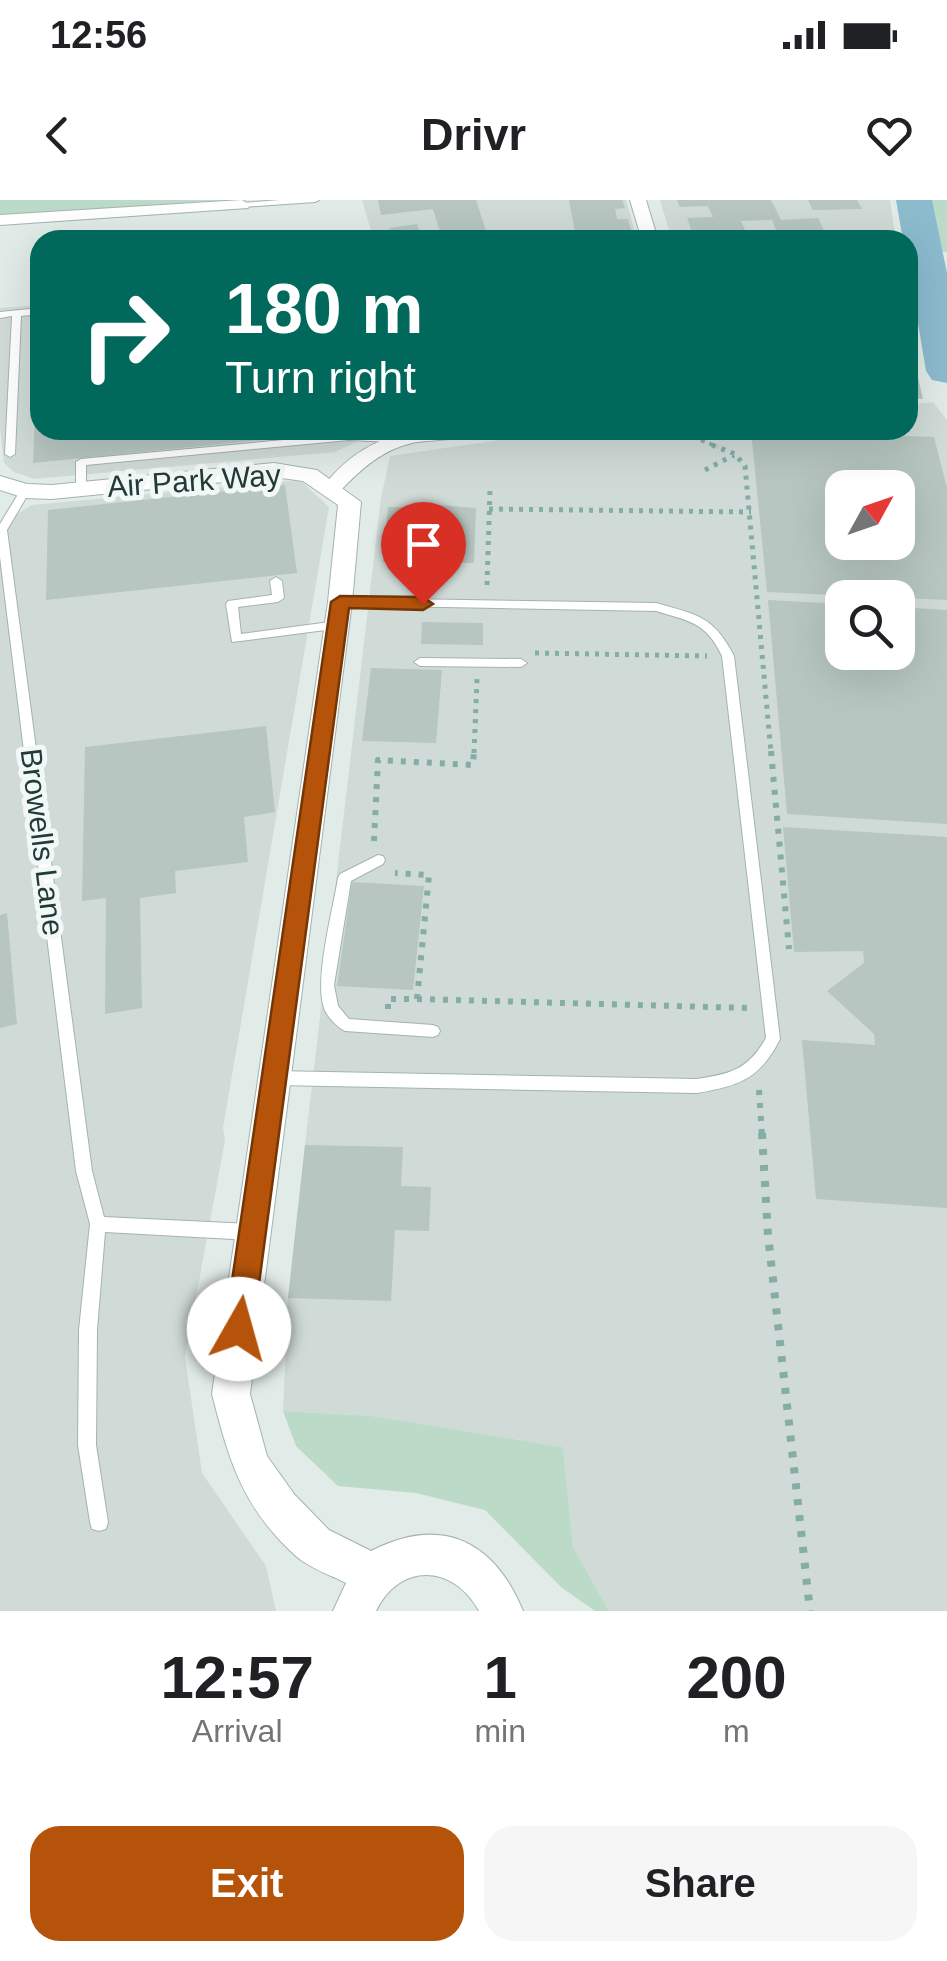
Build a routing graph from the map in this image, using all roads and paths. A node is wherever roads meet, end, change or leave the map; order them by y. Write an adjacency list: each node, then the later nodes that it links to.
1 (315, 200): 3 (lane)
2 (638, 200): 5 (street)
3 (242, 205): 4 (street)
4 (0, 220)
5 (647, 230)
6 (30, 313): 7 (lane)
7 (17, 314): 8 (lane); 11 (lane)
8 (0, 315)
9 (317, 440): 16 (lane)
10 (389, 440): 15 (street)
11 (10, 454)
12 (735, 454): 13 (path)
13 (705, 470)
14 (0, 483): 18 (street)
15 (333, 487): 16 (street, Air Park Way); 23 (street)
16 (81, 489): 18 (street, Air Park Way)
17 (490, 490): 19 (path)
18 (25, 492): 36 (lane, Browells Lane)
19 (490, 509): 20 (path); 22 (path)
20 (751, 512)
21 (276, 581): 23 (lane)
22 (487, 596)
23 (338, 613): 24 (lane); 34 (street)
24 (728, 656): 25 (path); 26 (path); 31 (lane)
25 (521, 657): 27 (lane)
26 (764, 657)
27 (420, 662)
28 (478, 673): 29 (path)
29 (376, 861): 30 (path); 32 (lane)
30 (418, 999): 31 (path); 32 (path)
31 (769, 1008): 34 (lane)
32 (387, 1030): 33 (lane)
33 (433, 1032)
34 (274, 1078): 37 (street)
35 (758, 1088): 41 (path)
36 (98, 1224): 37 (lane); 38 (lane)
37 (251, 1232): 39 (street)
38 (99, 1522)
39 (364, 1593): 40 (street)
40 (502, 1611)
41 (810, 1611)

